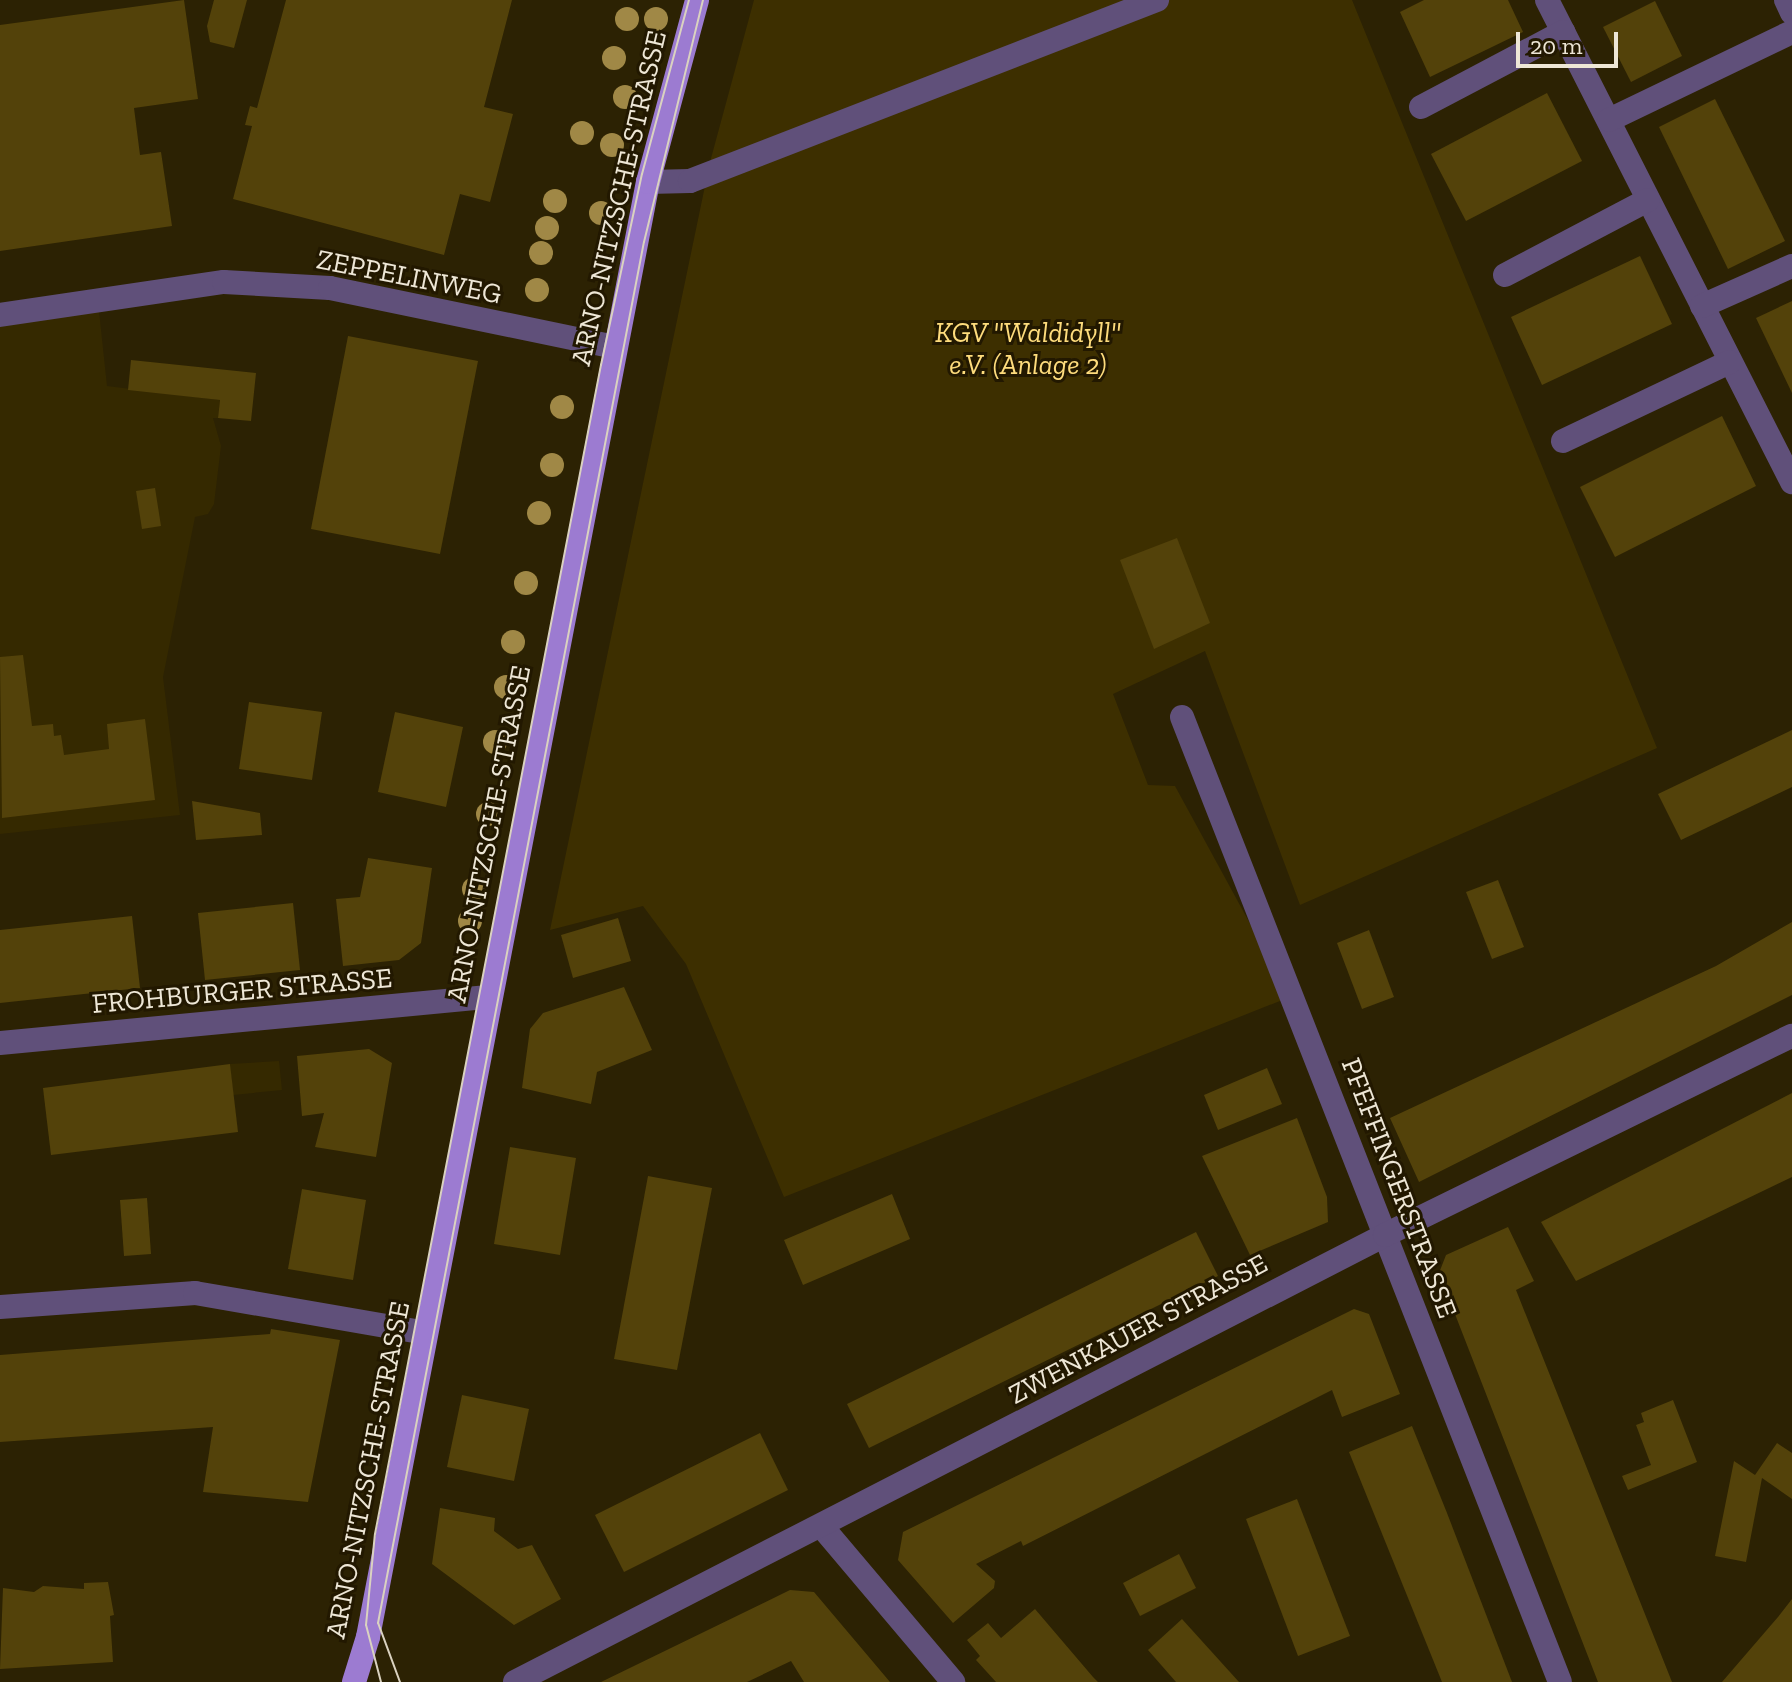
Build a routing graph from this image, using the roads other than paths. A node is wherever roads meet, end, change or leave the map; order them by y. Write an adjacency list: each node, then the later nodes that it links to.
1 (697, 0): 10 (main road, ARNO-NITZSCHE-STRASSE)
2 (1157, 0): 10 (street)
3 (1547, 0): 6 (street)
4 (1786, 0): 5 (street)
5 (1792, 13)
6 (1563, 32): 8 (street); 9 (street)
7 (1792, 32): 9 (street)
8 (1421, 107)
9 (1609, 120): 11 (street)
10 (648, 182): 16 (main road, ARNO-NITZSCHE-STRASSE)
11 (1648, 200): 13 (street); 14 (street)
12 (1792, 266): 14 (street)
13 (1505, 275)
14 (1702, 306): 17 (street)
15 (0, 315): 16 (street, ZEPPELINWEG)
16 (615, 347): 21 (main road, ARNO-NITZSCHE-STRASSE)
17 (1729, 362): 18 (street); 19 (street)
18 (1563, 441)
19 (1792, 482)
20 (1182, 717): 24 (street, PFEFFINGERSTRASSE)
21 (488, 997): 23 (street, FROHBURGER STRASSE); 26 (main road, ARNO-NITZSCHE-STRASSE)
22 (1792, 1036): 24 (street, ZWENKAUER STRASSE)
23 (0, 1043)
24 (1385, 1235): 27 (street, ZWENKAUER STRASSE); 31 (street, PFEFFINGERSTRASSE)
25 (0, 1307): 26 (street)
26 (426, 1333): 28 (main road, ARNO-NITZSCHE-STRASSE)
27 (823, 1528): 29 (street, ZWENKAUER STRASSE); 30 (street)
28 (354, 1682)
29 (515, 1682)
30 (953, 1682)
31 (1560, 1682)

